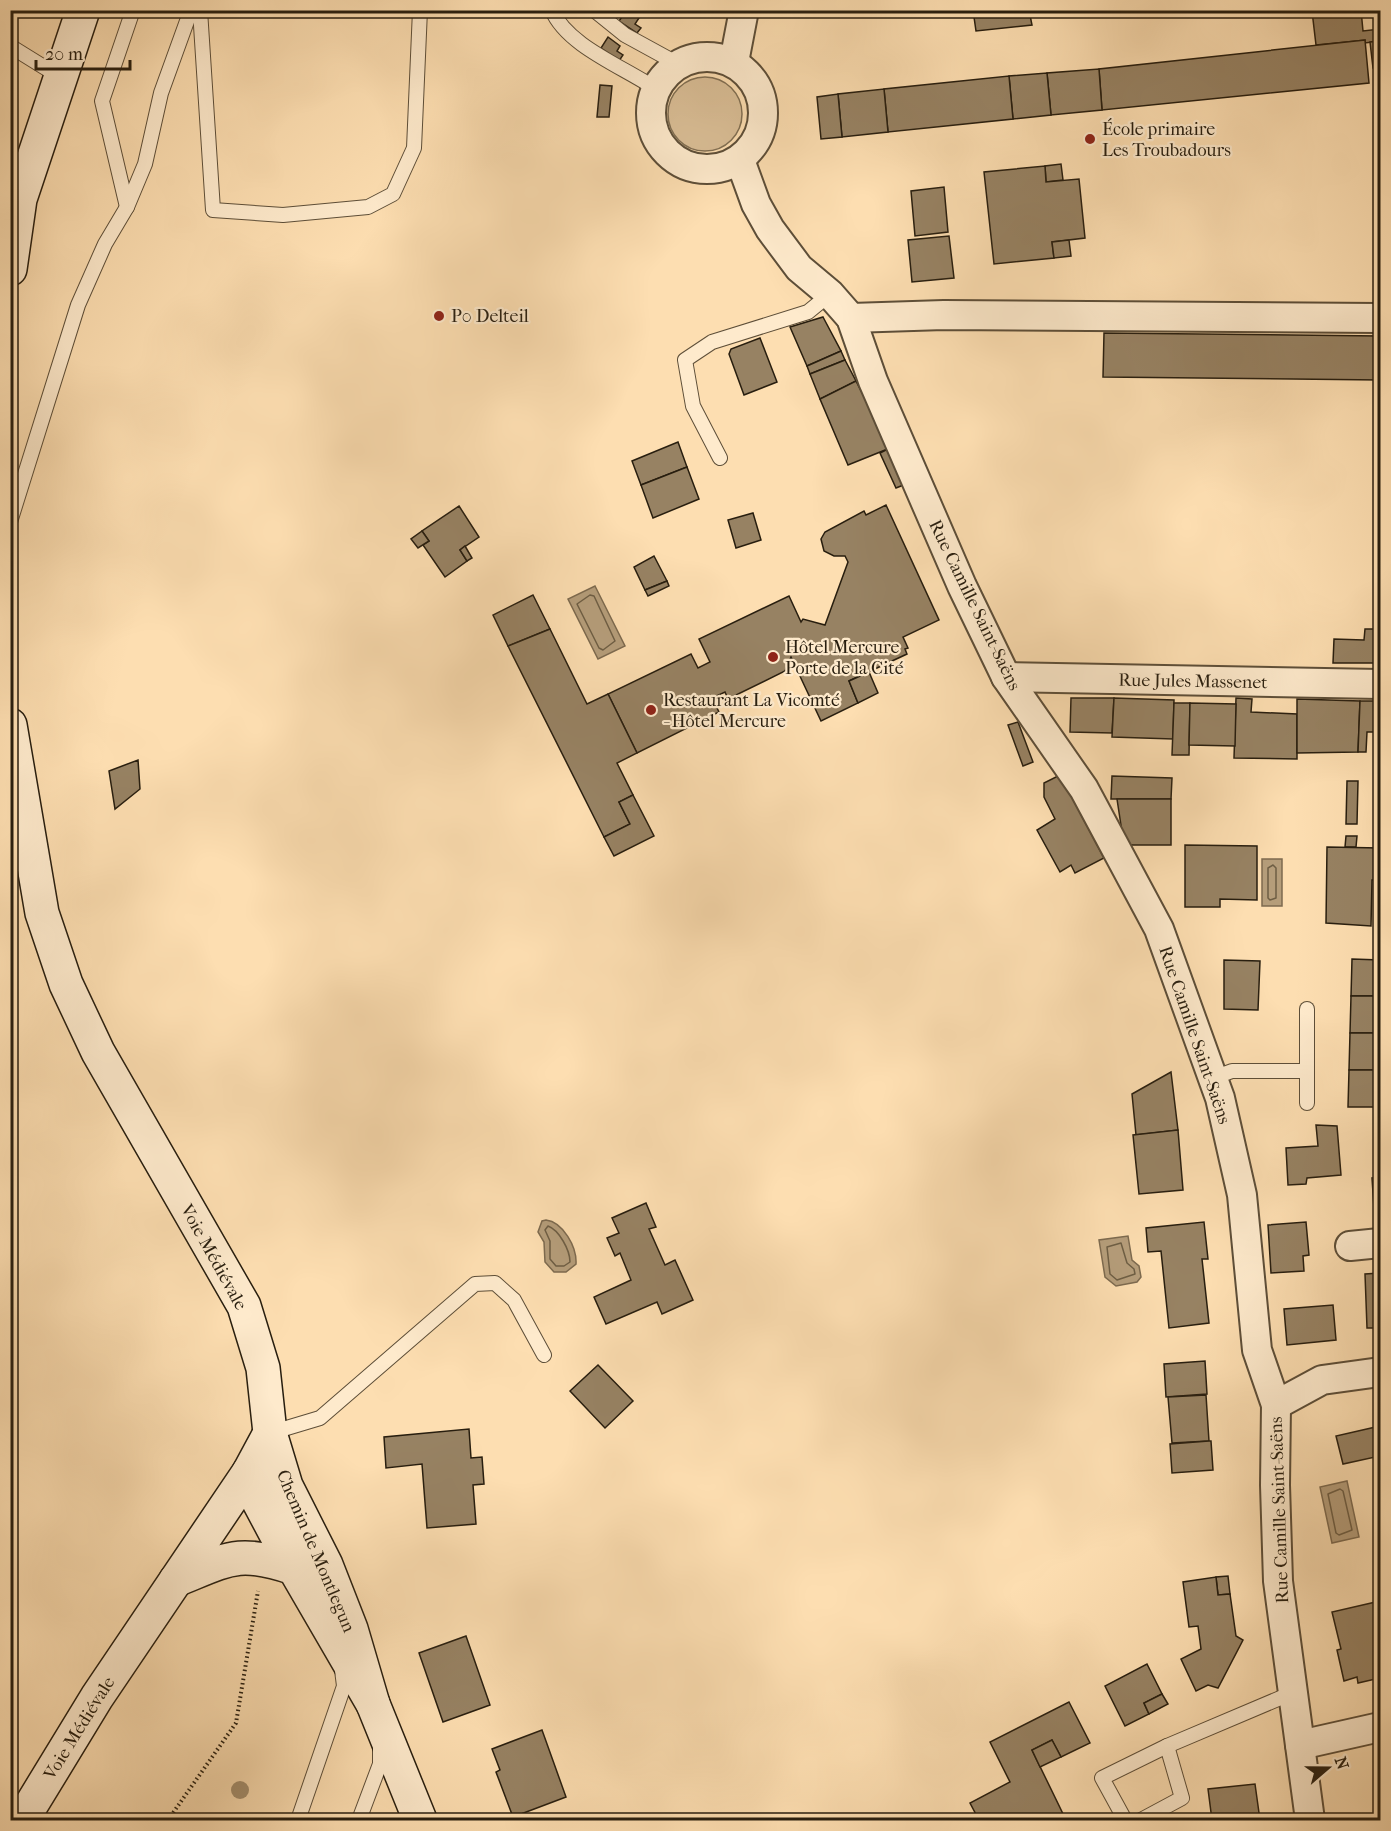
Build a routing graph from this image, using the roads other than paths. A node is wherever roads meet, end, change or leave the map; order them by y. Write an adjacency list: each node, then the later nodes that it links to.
1 (82, 10): 12 (street)
2 (133, 10): 15 (lane)
3 (191, 10): 15 (lane)
4 (200, 10): 5 (lane)
5 (420, 10)
6 (552, 10): 13 (lane)
7 (594, 10): 11 (lane)
8 (744, 10): 10 (street)
9 (10, 46): 12 (lane)
10 (734, 62): 11 (street); 14 (street)
11 (678, 64): 13 (street)
12 (60, 77): 16 (street)
13 (656, 89): 14 (street)
14 (740, 160): 17 (street, Rue Camille Saint-Saëns)
15 (127, 207): 21 (lane)
16 (10, 269)
17 (830, 294): 18 (street, Rue Camille Saint-Saëns); 20 (lane)
18 (850, 318): 19 (street); 22 (street, Rue Camille Saint-Saëns)
19 (1380, 318)
20 (720, 458)
21 (10, 522)
22 (1006, 677): 23 (street, Rue Jules Massenet); 27 (street, Rue Camille Saint-Saëns)
23 (1380, 684)
24 (10, 724): 34 (street, Voie Médiévale)
25 (1307, 1009): 26 (lane)
26 (1307, 1071): 27 (lane); 28 (lane)
27 (1213, 1078): 33 (street, Rue Camille Saint-Saëns)
28 (1307, 1102)
29 (1380, 1244): 30 (street)
30 (1350, 1246)
31 (544, 1355): 34 (lane)
32 (1380, 1371): 33 (street)
33 (1276, 1405): 39 (street, Rue Camille Saint-Saëns)
34 (270, 1433): 35 (street, Voie Médiévale); 40 (street, Chemin de Montlegun)
35 (249, 1473): 36 (street, Chemin de Montlegun); 37 (street, Voie Médiévale)
36 (294, 1568): 37 (street, Chemin de Montlegun); 38 (street, Chemin de Montlegun)
37 (176, 1580): 44 (street, Voie Médiévale)
38 (341, 1647): 40 (street, Chemin de Montlegun); 45 (lane)
39 (1292, 1693): 42 (street, Rue Camille Saint-Saëns); 43 (lane)
40 (376, 1712): 46 (lane); 47 (street, Chemin de Montlegun)
41 (1380, 1727): 42 (street)
42 (1300, 1745): 50 (street, Rue Camille Saint-Saëns)
43 (1167, 1746): 48 (lane); 49 (lane)
44 (22, 1821)
45 (298, 1821)
46 (359, 1821)
47 (420, 1821)
48 (1125, 1821)
49 (1140, 1821)
50 (1310, 1821)

